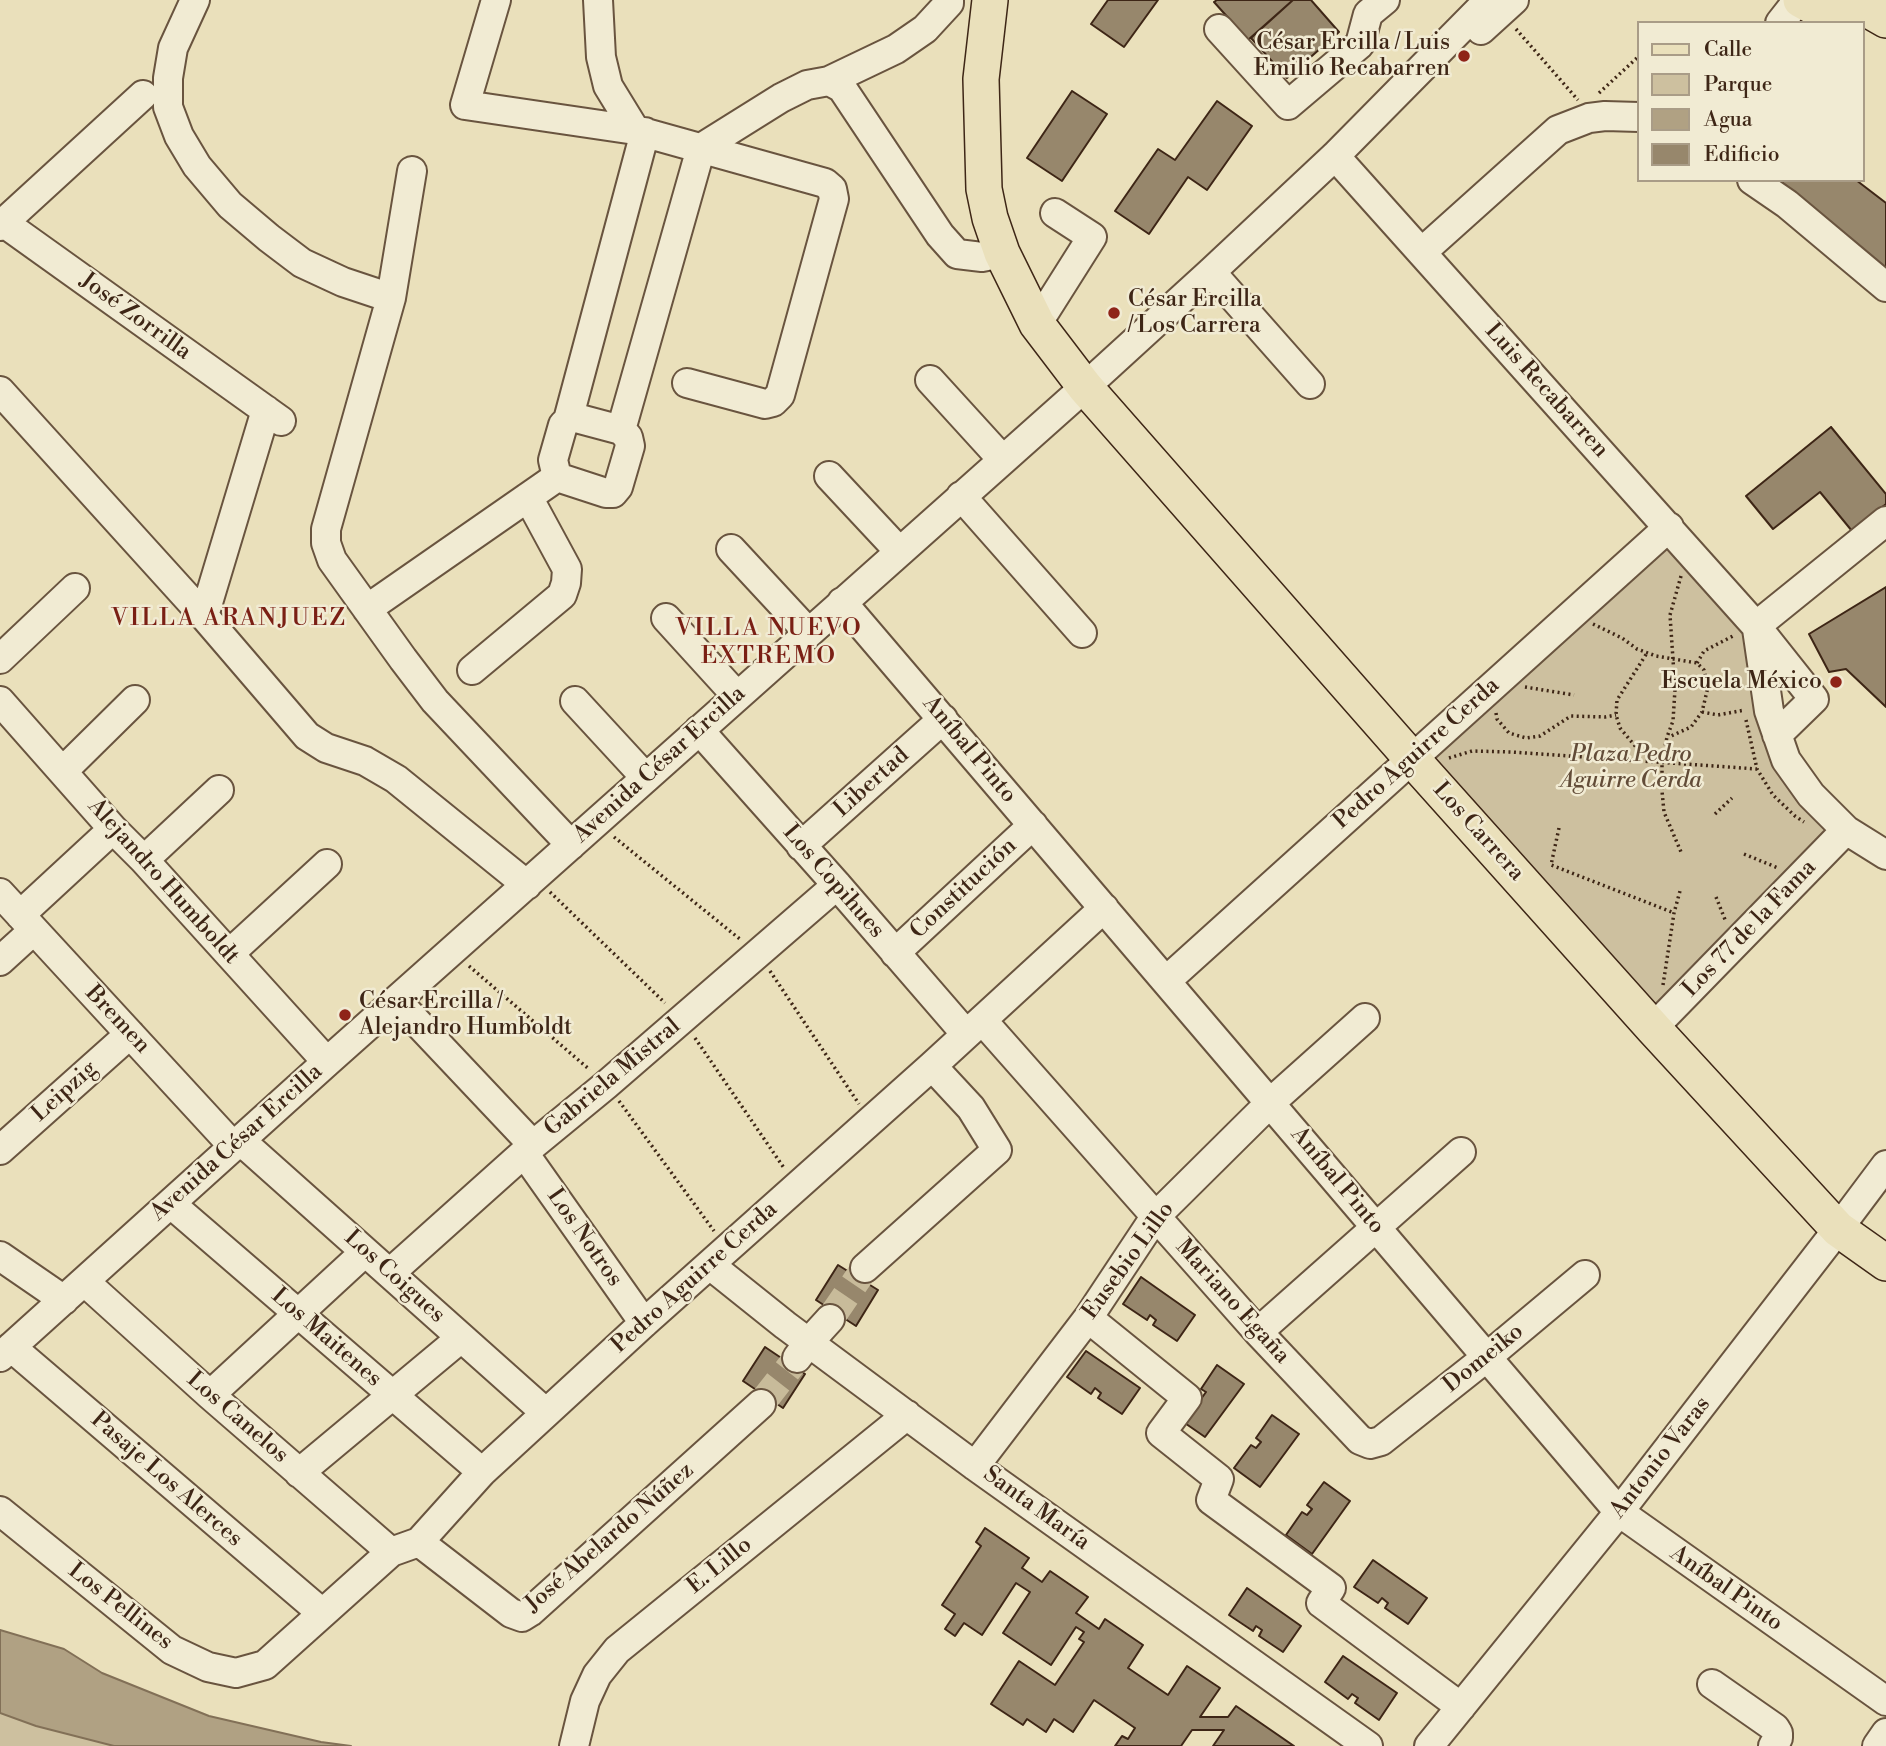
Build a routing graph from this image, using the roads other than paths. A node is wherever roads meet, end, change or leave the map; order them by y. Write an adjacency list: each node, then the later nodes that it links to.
1 (195, 0): 30 (street)
2 (496, 0): 19 (street)
3 (598, 0): 19 (street)
4 (949, 0): 16 (street)
5 (990, 0): 27 (main road, Los Carrera)
6 (1385, 0): 13 (street)
7 (1800, 0): 11 (street); 12 (main road)
8 (1851, 0): 10 (main road)
9 (1501, 4): 21 (street, Avenida César Ercilla)
10 (1886, 20)
11 (1782, 21)
12 (1839, 21)
13 (1219, 29)
14 (1865, 35): 15 (main road)
15 (1886, 47)
16 (828, 81): 20 (street); 27 (street)
17 (143, 95): 25 (street)
18 (1638, 117): 26 (street)
19 (640, 131): 20 (street); 37 (street)
20 (701, 148): 33 (street); 38 (street)
21 (1335, 156): 26 (street, Luis Recabarren); 28 (street, Avenida César Ercilla)
22 (412, 171): 30 (street)
23 (1755, 182): 29 (street)
24 (1055, 213): 31 (street)
25 (2, 224): 51 (street, José Zorrilla)
26 (1422, 252): 45 (street, Luis Recabarren)
27 (1002, 253): 31 (main road, Los Carrera)
28 (1212, 272): 34 (street); 35 (street, Avenida César Ercilla)
29 (1886, 287)
30 (391, 298): 50 (street)
31 (1037, 324): 35 (main road, Los Carrera)
32 (930, 380): 39 (street)
33 (687, 383)
34 (1310, 384)
35 (1085, 387): 39 (street, Avenida César Ercilla); 65 (main road, Los Carrera)
36 (0, 391): 51 (street)
37 (568, 420): 38 (street); 41 (street)
38 (621, 430): 41 (street)
39 (1002, 459): 42 (street, Avenida César Ercilla)
40 (829, 476): 47 (street)
41 (557, 477): 43 (street)
42 (961, 496): 47 (street, Avenida César Ercilla); 55 (street)
43 (528, 497): 50 (street); 57 (street)
44 (1886, 521): 53 (street)
45 (1669, 527): 53 (street, Luis Recabarren); 65 (street, Pedro Aguirre Cerda)
46 (731, 549): 54 (street)
47 (899, 551): 49 (street, Avenida César Ercilla)
48 (75, 588): 56 (street)
49 (842, 602): 54 (street, Avenida César Ercilla); 62 (street, Aníbal Pinto)
50 (367, 609): 72 (street)
51 (204, 616): 77 (street)
52 (666, 618): 58 (street)
53 (1744, 631): 64 (street); 64 (street, Luis Recabarren)
54 (808, 632): 58 (street, Avenida César Ercilla)
55 (1083, 634)
56 (0, 659)
57 (472, 670)
58 (737, 696): 63 (street, Avenida César Ercilla)
59 (135, 700): 66 (street)
60 (0, 701): 66 (street, Alejandro Humboldt)
61 (575, 701): 67 (street)
62 (943, 719): 69 (street, Aníbal Pinto); 73 (street, Libertad)
63 (699, 730): 67 (street, Avenida César Ercilla); 73 (street, Los Copihues)
64 (1777, 735): 71 (street)
65 (1428, 759): 85 (street, Pedro Aguirre Cerda); 89 (main road, Los Carrera)
66 (63, 771): 70 (street, Alejandro Humboldt)
67 (646, 778): 72 (street, Avenida César Ercilla)
68 (219, 790): 75 (street)
69 (1033, 825): 80 (street, Aníbal Pinto); 83 (street, Constitución)
70 (113, 829): 75 (street, Alejandro Humboldt); 81 (street)
71 (1846, 830): 74 (street); 89 (street, Los 77 de la Fama)
72 (571, 845): 77 (street, Avenida César Ercilla)
73 (801, 846): 78 (street, Los Copihues)
74 (1886, 855)
75 (144, 860): 82 (street, Alejandro Humboldt)
76 (327, 864): 82 (street)
77 (527, 885): 86 (street, Avenida César Ercilla)
78 (837, 885): 83 (street, Los Copihues); 95 (street, Gabriela Mistral)
79 (0, 893): 81 (street, Bremen)
80 (1104, 908): 85 (street, Aníbal Pinto); 88 (street, Pedro Aguirre Cerda)
81 (27, 922): 84 (street); 90 (street, Bremen)
82 (229, 954): 91 (street, Alejandro Humboldt)
83 (895, 954): 88 (street, Los Copihues)
84 (0, 961)
85 (1166, 981): 93 (street, Aníbal Pinto)
86 (397, 1001): 91 (street, Avenida César Ercilla); 95 (street, Los Notros)
87 (1365, 1018): 93 (street, Eusebio Lillo)
88 (974, 1027): 92 (street, Pedro Aguirre Cerda); 100 (street, Mariano Egaña)
89 (1653, 1028): 102 (main road, Los Carrera)
90 (130, 1034): 94 (street, Bremen); 96 (street, Leipzig)
91 (327, 1062): 94 (street, Avenida César Ercilla)
92 (932, 1066): 106 (street, Pedro Aguirre Cerda); 107 (street)
93 (1270, 1103): 100 (street, Eusebio Lillo); 101 (street, Aníbal Pinto)
94 (237, 1144): 99 (street, Avenida César Ercilla); 103 (street, Los Coigues)
95 (528, 1149): 108 (street, Gabriela Mistral); 114 (street, Los Notros)
96 (0, 1150)
97 (1461, 1152): 101 (street)
98 (1886, 1165): 102 (street, Antonio Varas)
99 (171, 1204): 110 (street, Avenida César Ercilla); 111 (street, Los Maitenes)
100 (1155, 1217): 112 (street, Eusebio Lillo); 115 (street, Mariano Egaña)
101 (1377, 1228): 115 (street); 119 (street, Aníbal Pinto)
102 (1839, 1229): 105 (main road, Los Carrera); 130 (street, Antonio Varas)
103 (365, 1252): 108 (street, Los Coigues); 111 (street)
104 (0, 1256): 110 (street, Los Canelos)
105 (1886, 1263)
106 (709, 1265): 114 (street, Pedro Aguirre Cerda); 117 (street, Santa María)
107 (865, 1268)
108 (390, 1273): 116 (street, Los Coigues)
109 (1585, 1275): 119 (street, Domeiko)
110 (74, 1291): 118 (street, Avenida César Ercilla); 120 (street, Los Canelos)
111 (297, 1313): 120 (street); 121 (street, Los Maitenes)
112 (1088, 1318): 126 (street, Eusebio Lillo); 137 (street)
113 (830, 1319): 117 (street)
114 (644, 1323): 123 (street, Pedro Aguirre Cerda)
115 (1258, 1332): 125 (street, Mariano Egaña)
116 (461, 1338): 121 (street); 123 (street, Los Coigues)
117 (803, 1350): 124 (street, Santa María)
118 (5, 1352): 133 (street, Pasaje Los Alerces)
119 (1487, 1357): 125 (street, Domeiko); 130 (street, Aníbal Pinto)
120 (210, 1395): 128 (street, Los Canelos)
121 (392, 1395): 127 (street, Los Maitenes); 128 (street)
122 (761, 1404): 131 (street, José Abelardo Núñez)
123 (546, 1413): 127 (street, Pedro Aguirre Cerda)
124 (907, 1415): 126 (street, Santa María); 139 (street, E. Lillo)
125 (1381, 1441)
126 (975, 1466): 140 (street, Santa María)
127 (482, 1472): 131 (street, Pedro Aguirre Cerda)
128 (299, 1473): 132 (street, Los Canelos)
129 (0, 1511): 134 (street, Los Pellines)
130 (1619, 1512): 136 (street, Aníbal Pinto); 137 (street, Antonio Varas)
131 (419, 1542): 132 (street, Pedro Aguirre Cerda)
132 (391, 1552): 133 (street, Pedro Aguirre Cerda)
133 (321, 1613): 134 (street, Pedro Aguirre Cerda)
134 (287, 1645)
135 (1712, 1684): 142 (street)
136 (1886, 1701)
137 (1461, 1707): 141 (street, Antonio Varas)
138 (1886, 1733): 143 (street)
139 (574, 1746)
140 (1368, 1746)
141 (1429, 1746)
142 (1773, 1746)
143 (1877, 1746)

